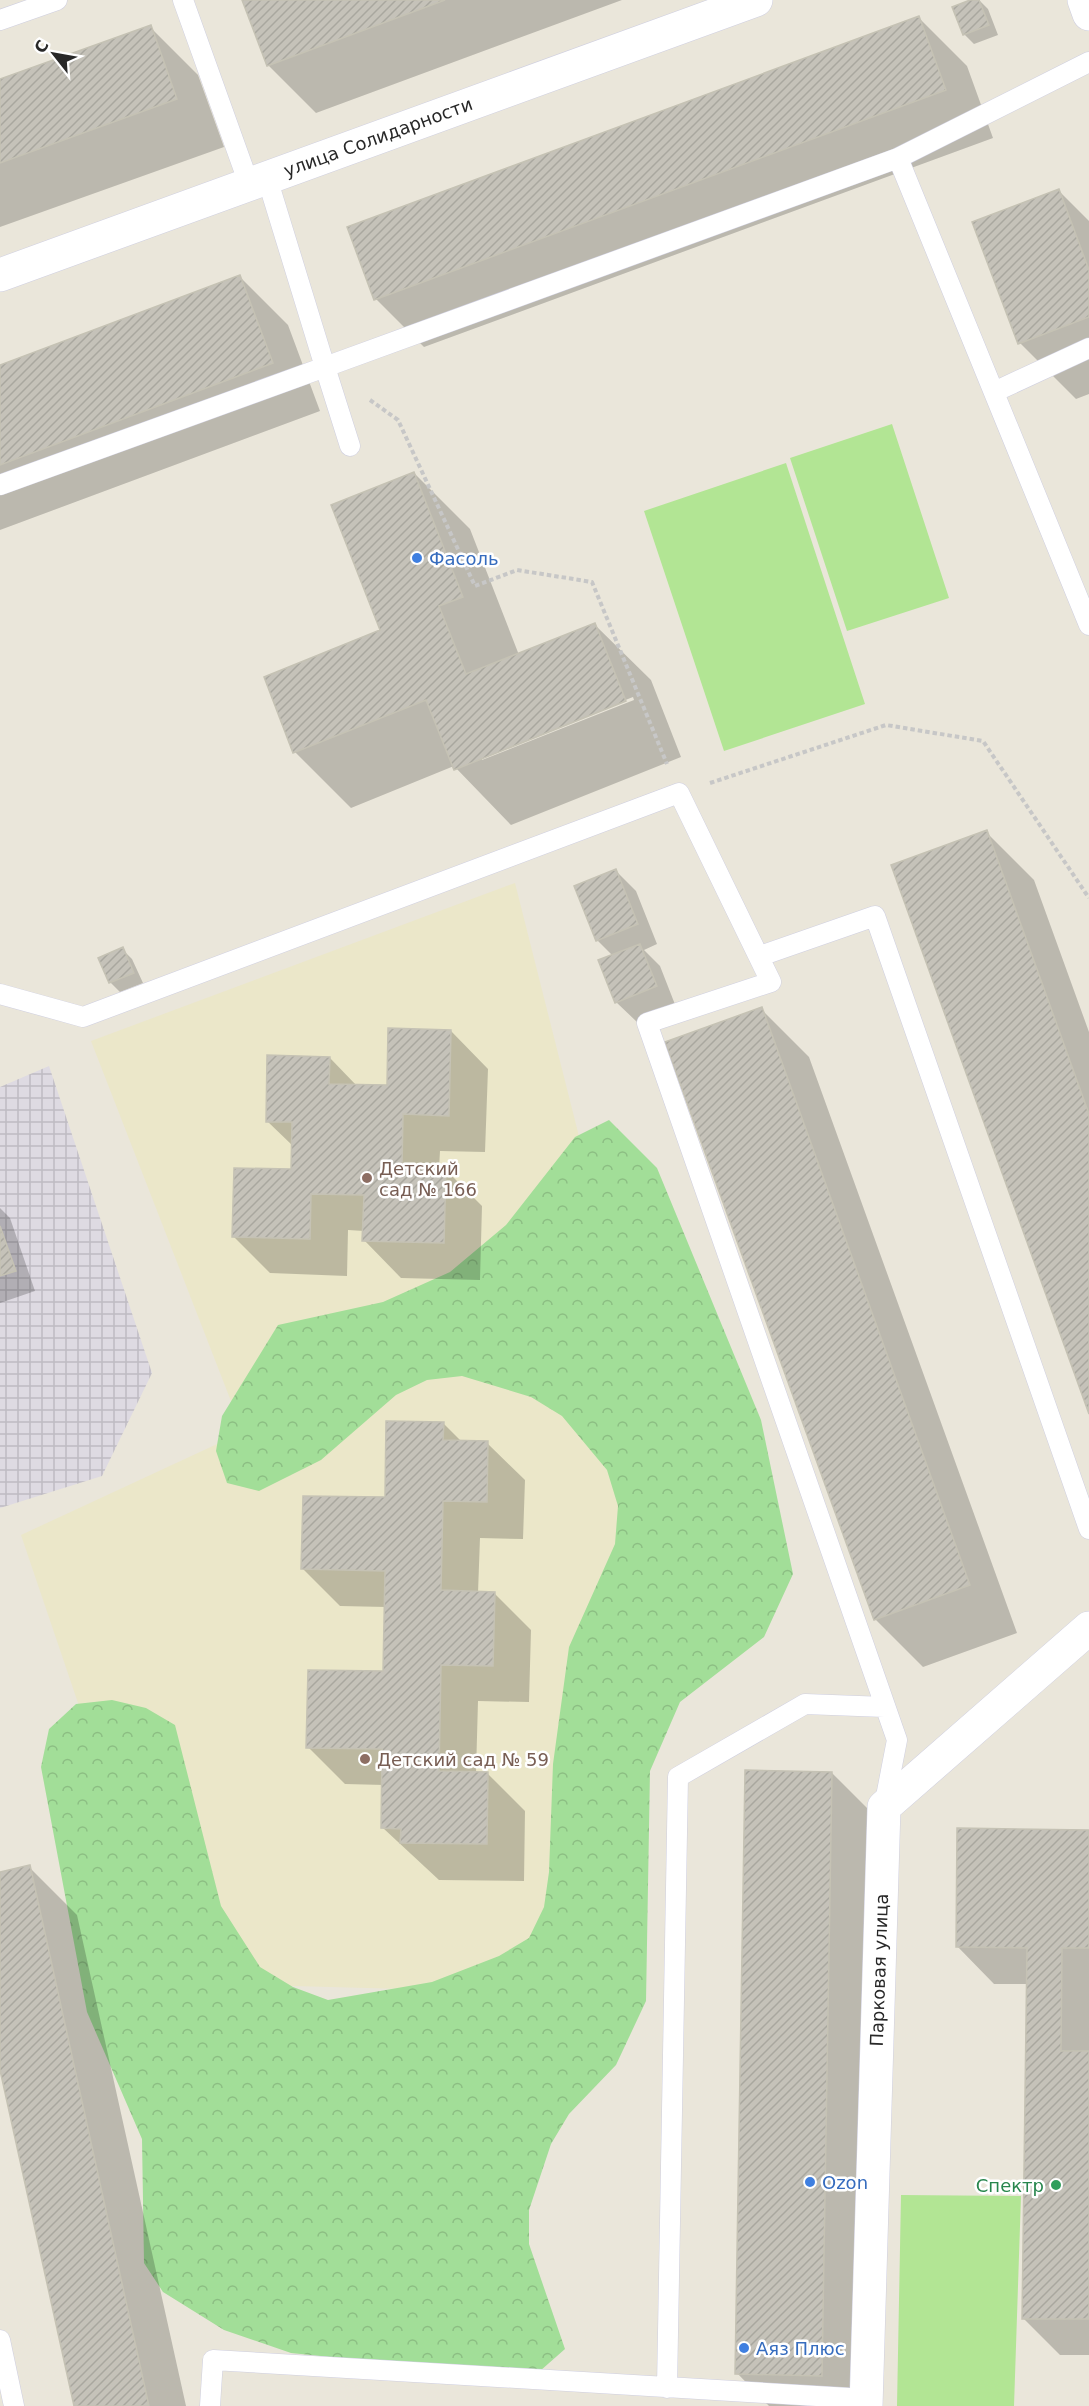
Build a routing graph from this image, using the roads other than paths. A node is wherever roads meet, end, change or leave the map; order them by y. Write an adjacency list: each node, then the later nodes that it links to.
1 (57, 0): 6 (lane)
2 (183, 0): 9 (lane)
3 (756, 0): 9 (street, улица Солидарности)
4 (1084, 0): 5 (street)
5 (1089, 14)
6 (0, 20)
7 (1089, 62): 8 (lane)
8 (898, 158): 12 (lane); 13 (lane)
9 (258, 181): 10 (street, улица Солидарности); 12 (lane)
10 (0, 275)
11 (1089, 348): 13 (lane)
12 (325, 367): 14 (lane); 15 (lane)
13 (994, 392): 16 (lane)
14 (350, 446)
15 (0, 485)
16 (1089, 625)
17 (760, 956): 18 (lane); 19 (lane); 21 (lane)
18 (0, 994)
19 (1089, 1529)
20 (1089, 1628): 22 (street)
21 (885, 1707): 22 (lane); 24 (lane)
22 (884, 1807): 25 (street, Парковая улица)
23 (0, 2340): 26 (lane)
24 (667, 2388): 25 (lane); 27 (lane)
25 (866, 2403)
26 (14, 2406)
27 (210, 2406)

